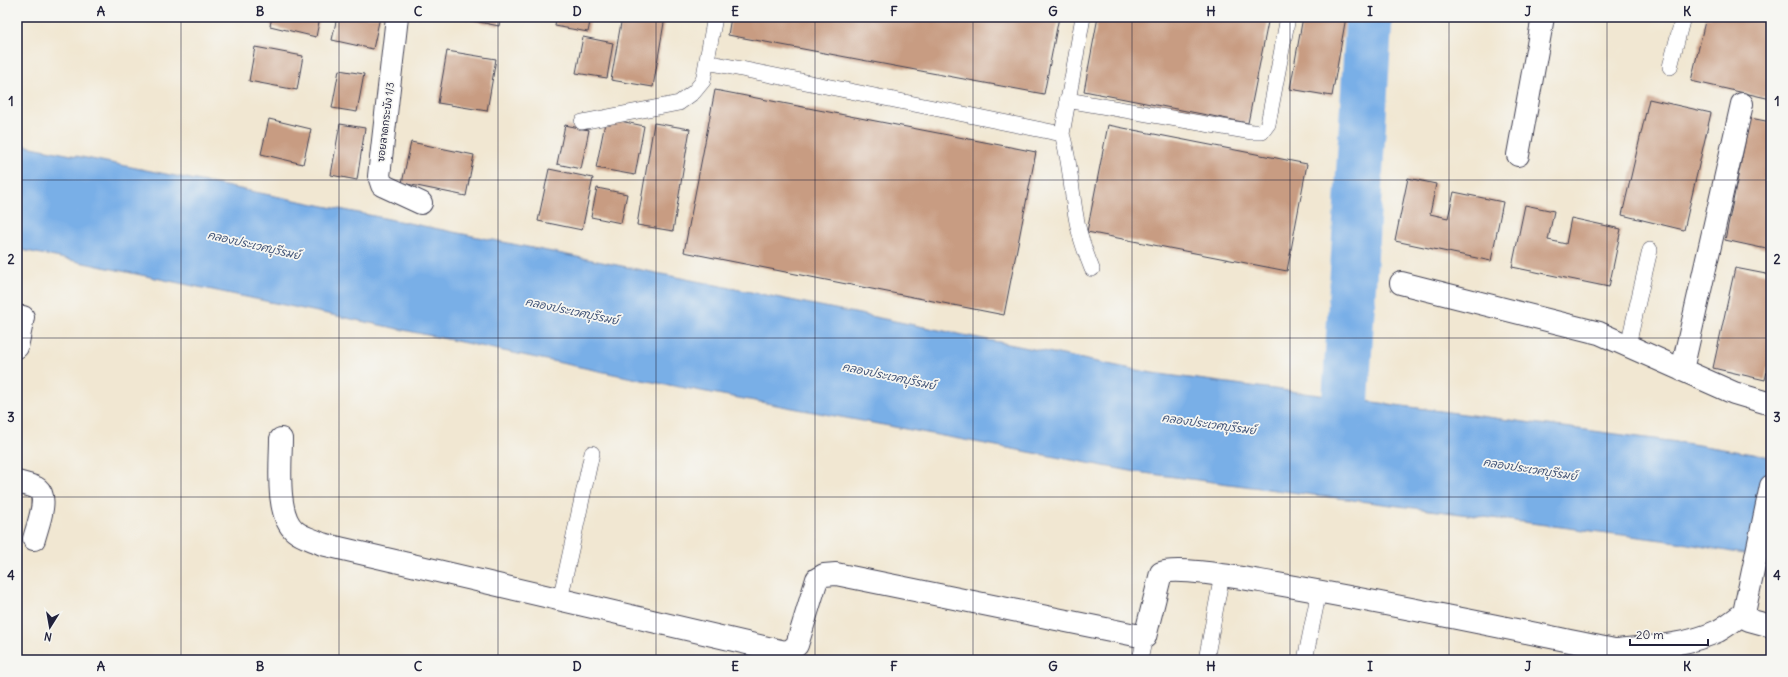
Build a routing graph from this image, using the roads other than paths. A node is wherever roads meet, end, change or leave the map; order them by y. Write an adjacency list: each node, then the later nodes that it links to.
1 (397, 17): 14 (street, ซอยลาดกระบัง 1/3)
2 (715, 17): 7 (lane)
3 (1083, 17): 9 (lane)
4 (1288, 17): 9 (lane)
5 (1543, 17): 13 (street)
6 (1683, 17): 8 (lane)
7 (707, 62): 11 (lane); 12 (lane)
8 (1670, 67)
9 (1067, 100): 12 (lane)
10 (1742, 104): 21 (street)
11 (582, 122)
12 (1062, 134): 16 (lane)
13 (1518, 155)
14 (421, 203)
15 (1650, 250): 19 (lane)
16 (1092, 269)
17 (1401, 283): 19 (street)
18 (23, 318): 20 (street)
19 (1628, 345): 21 (street)
20 (17, 347)
21 (1682, 370): 22 (street)
22 (1771, 404)
23 (281, 439): 30 (street)
24 (592, 453): 30 (lane)
25 (17, 482): 27 (street)
26 (1771, 486): 31 (street)
27 (34, 539)
28 (1222, 575): 29 (street); 33 (street); 36 (lane)
29 (1319, 591): 34 (street); 37 (lane)
30 (560, 600): 33 (street)
31 (1744, 613): 32 (street); 34 (street)
32 (1771, 626)
33 (1145, 637): 35 (lane)
34 (1613, 655)
35 (1140, 660)
36 (1206, 660)
37 (1305, 660)

